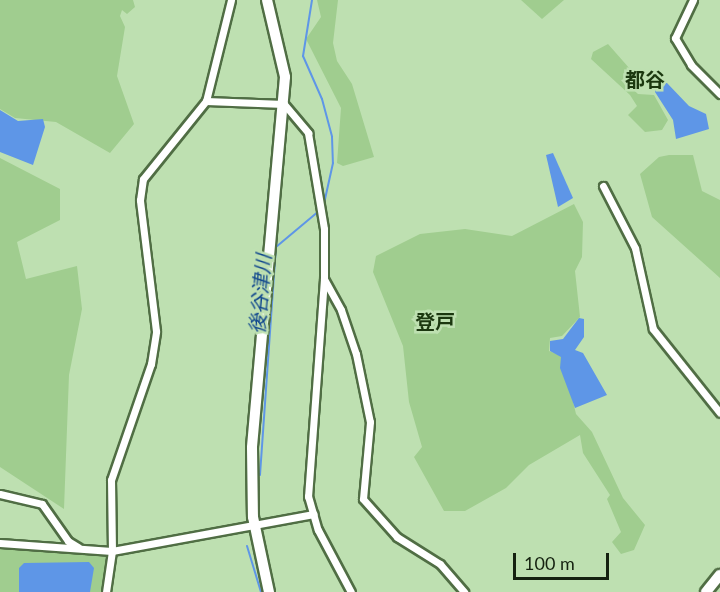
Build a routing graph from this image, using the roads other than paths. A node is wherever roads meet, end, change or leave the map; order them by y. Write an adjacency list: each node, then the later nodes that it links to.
1 (231, 0): 5 (street)
2 (267, 0): 6 (street)
3 (693, 0): 4 (street)
4 (720, 94)
5 (206, 101): 6 (street); 15 (street)
6 (284, 104): 8 (street); 12 (street)
7 (603, 186): 9 (street)
8 (324, 279): 11 (street); 20 (street)
9 (720, 413)
10 (0, 494): 14 (street)
11 (314, 514): 12 (street); 19 (street)
12 (254, 526): 15 (street); 18 (street)
13 (0, 543): 14 (street)
14 (78, 547): 15 (street)
15 (112, 551): 17 (street)
16 (720, 575): 21 (street)
17 (105, 592)
18 (269, 592)
19 (351, 592)
20 (464, 592)
21 (706, 592)

